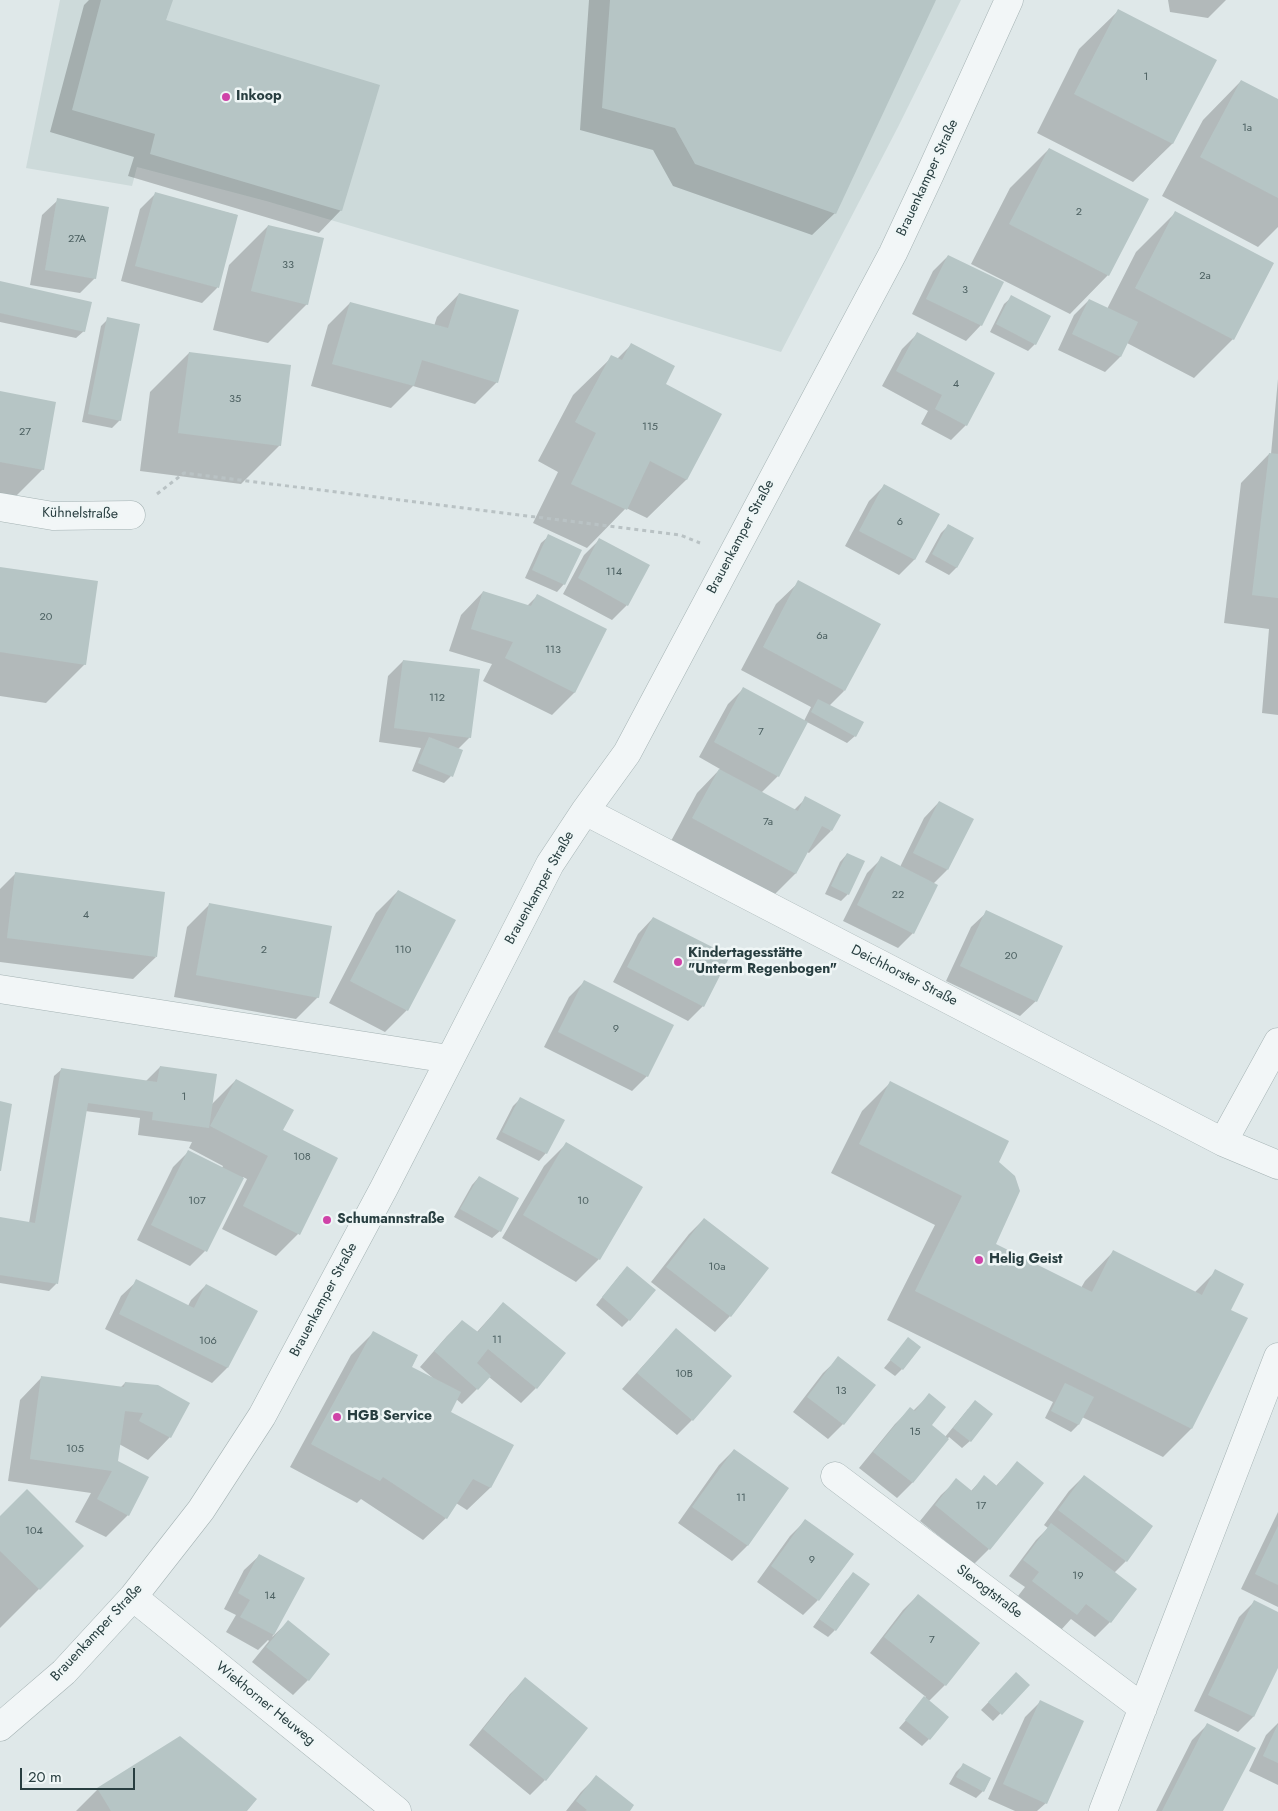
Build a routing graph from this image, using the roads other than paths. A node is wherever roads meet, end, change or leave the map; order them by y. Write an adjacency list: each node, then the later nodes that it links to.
1 (1009, 0): 4 (street, Brauenkamper Straße)
2 (0, 507): 3 (street, Kühnelstraße)
3 (131, 515)
4 (585, 811): 7 (street, Brauenkamper Straße); 8 (street, Deichhorster Straße)
5 (0, 989): 7 (street)
6 (1278, 1042): 8 (street)
7 (449, 1059): 12 (street, Brauenkamper Straße)
8 (1223, 1142): 9 (street, Deichhorster Straße)
9 (1278, 1165)
10 (1278, 1358): 13 (street)
11 (835, 1476): 13 (street, Slevogtstraße)
12 (133, 1598): 14 (street, Brauenkamper Straße); 15 (street, Wiekhorner Heuweg)
13 (1143, 1708): 16 (street)
14 (0, 1727)
15 (397, 1811)
16 (1103, 1811)

